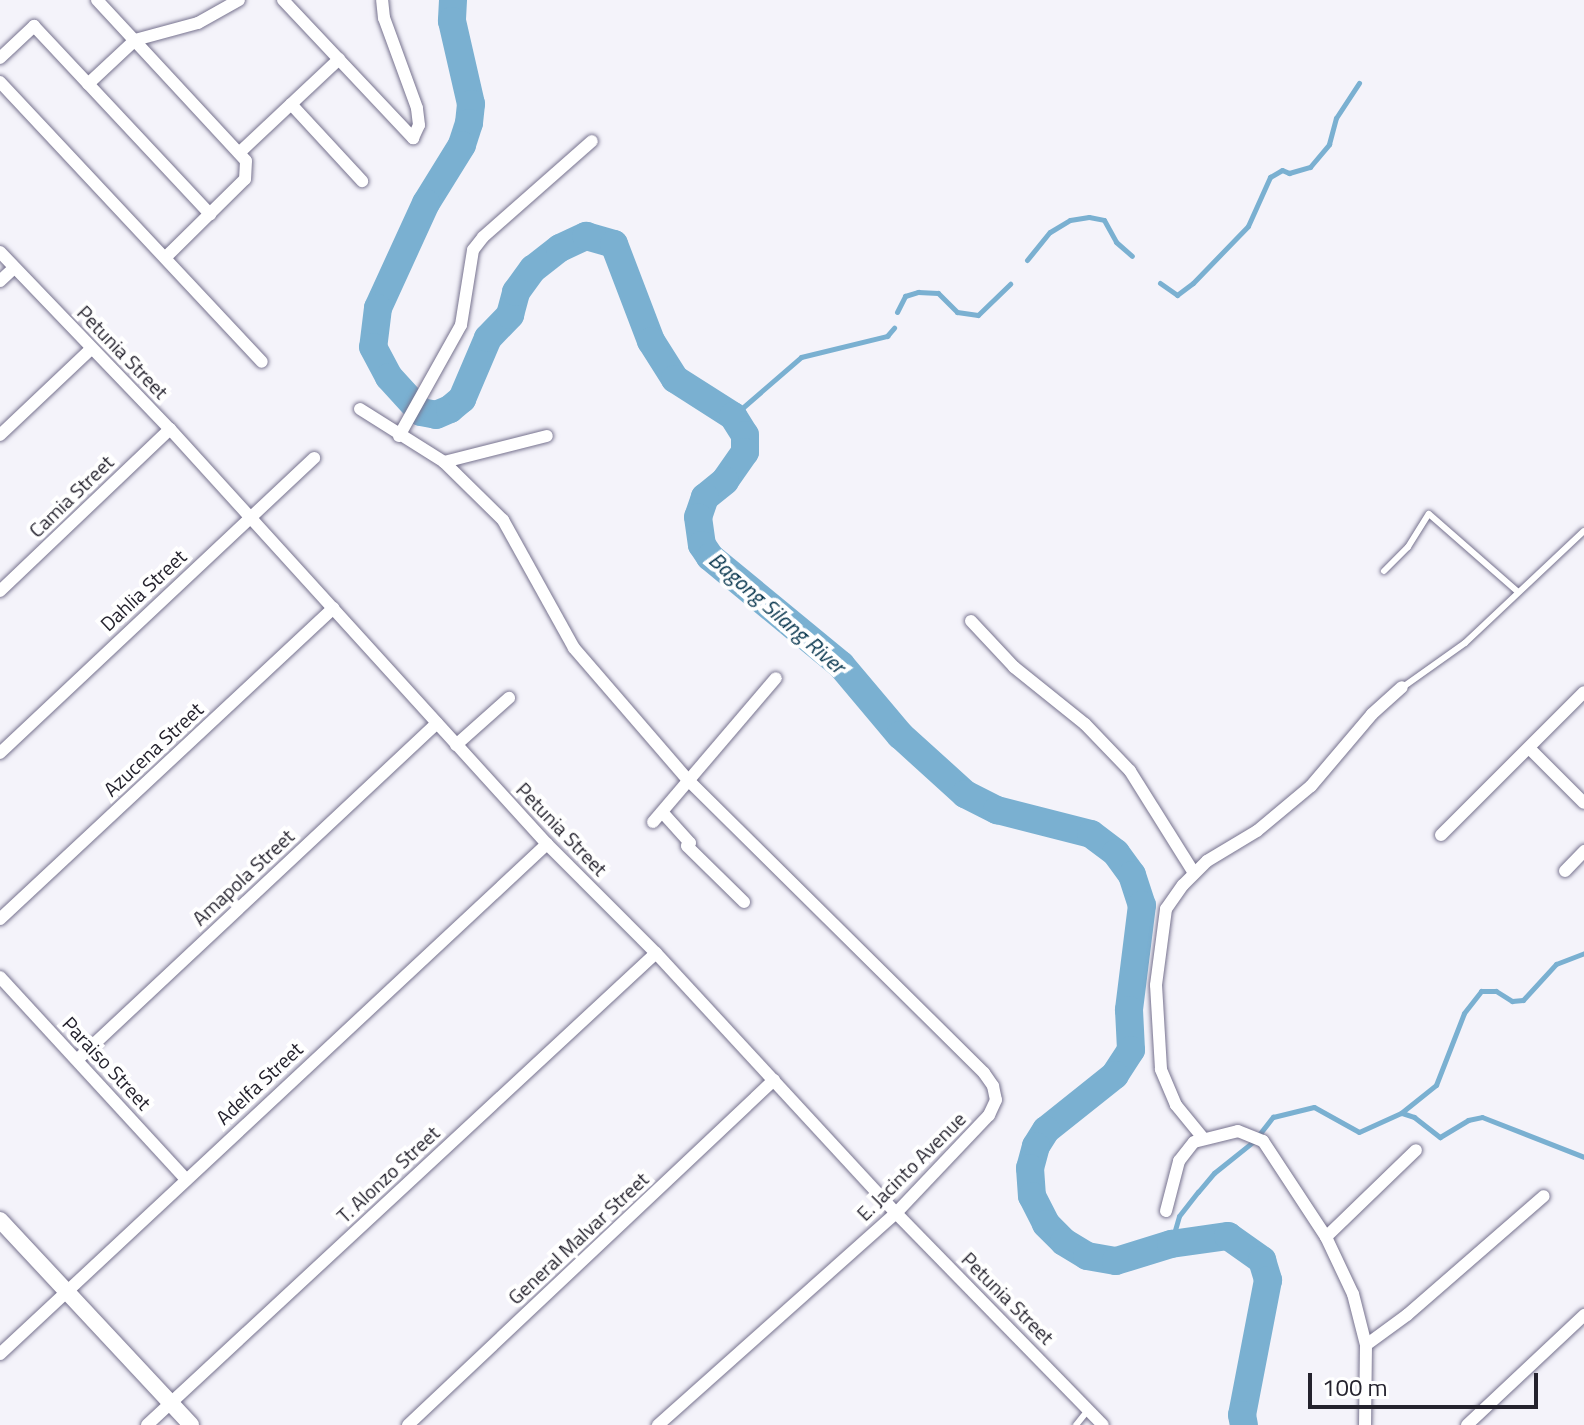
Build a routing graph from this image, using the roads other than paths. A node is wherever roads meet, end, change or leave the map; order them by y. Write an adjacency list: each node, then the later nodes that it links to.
1 (97, 0): 5 (street)
2 (239, 0): 5 (street)
3 (283, 0): 7 (street)
4 (382, 0): 7 (street)
5 (135, 40): 9 (street); 12 (street)
6 (0, 58): 9 (street)
7 (339, 59): 10 (street)
8 (0, 82): 16 (street)
9 (88, 84): 14 (street)
10 (291, 104): 12 (street); 13 (street)
11 (592, 141): 24 (street)
12 (240, 152): 14 (street)
13 (362, 181)
14 (210, 214): 16 (street)
15 (0, 252): 17 (street, Petunia Street)
16 (165, 258): 20 (street)
17 (14, 268): 18 (street); 19 (street, Petunia Street)
18 (0, 281)
19 (91, 349): 22 (street, Petunia Street); 23 (street)
20 (262, 362)
21 (360, 409): 24 (street)
22 (170, 429): 28 (street, Petunia Street); 31 (street, Camia Street)
23 (0, 435)
24 (399, 436): 27 (street)
25 (547, 436): 27 (street)
26 (314, 458): 28 (street, Dahlia Street)
27 (444, 462): 43 (street)
28 (249, 517): 33 (street, Petunia Street); 42 (street, Dahlia Street)
29 (1584, 531): 32 (lane)
30 (1384, 571): 32 (lane)
31 (0, 591)
32 (1518, 592): 36 (lane)
33 (334, 608): 39 (street, Petunia Street); 53 (street, Azucena Street)
34 (971, 621): 51 (street)
35 (776, 678): 43 (street)
36 (1402, 687): 51 (street)
37 (1584, 692): 41 (street)
38 (509, 698): 40 (street)
39 (437, 723): 40 (street, Petunia Street); 56 (street, Amapola Street)
40 (456, 745): 48 (street, Petunia Street)
41 (1530, 749): 44 (street); 47 (street)
42 (0, 753)
43 (687, 779): 45 (street); 63 (street, E. Jacinto Avenue)
44 (1584, 803)
45 (663, 813): 46 (street); 52 (street)
46 (653, 822)
47 (1441, 835)
48 (547, 844): 54 (street, Petunia Street); 60 (street, Adelfa Street)
49 (1584, 851): 50 (street)
50 (1565, 871)
51 (1194, 873): 58 (street)
52 (744, 902)
53 (0, 919)
54 (656, 953): 57 (street, Petunia Street); 70 (street, T. Alonzo Street)
55 (0, 977): 56 (street, Paraiso Street)
56 (77, 1060): 60 (street, Paraiso Street)
57 (774, 1080): 63 (street, Petunia Street); 74 (street, General Malvar Street)
58 (1203, 1138): 62 (street); 65 (street)
59 (1416, 1150): 65 (street)
60 (185, 1178): 66 (street, Adelfa Street)
61 (1544, 1196): 68 (street)
62 (1166, 1211)
63 (896, 1213): 71 (street, Petunia Street); 75 (street, E. Jacinto Avenue)
64 (0, 1220): 66 (street)
65 (1326, 1237): 68 (street)
66 (66, 1291): 69 (street, Adelfa Street); 70 (street)
67 (1584, 1315): 79 (street)
68 (1366, 1345): 78 (street)
69 (0, 1354)
70 (170, 1402): 72 (street, T. Alonzo Street); 73 (street)
71 (1090, 1409): 76 (lane); 77 (street, Petunia Street)
72 (147, 1425)
73 (191, 1425)
74 (408, 1425)
75 (658, 1425)
76 (1076, 1425)
77 (1103, 1425)
78 (1365, 1425)
79 (1467, 1425)

